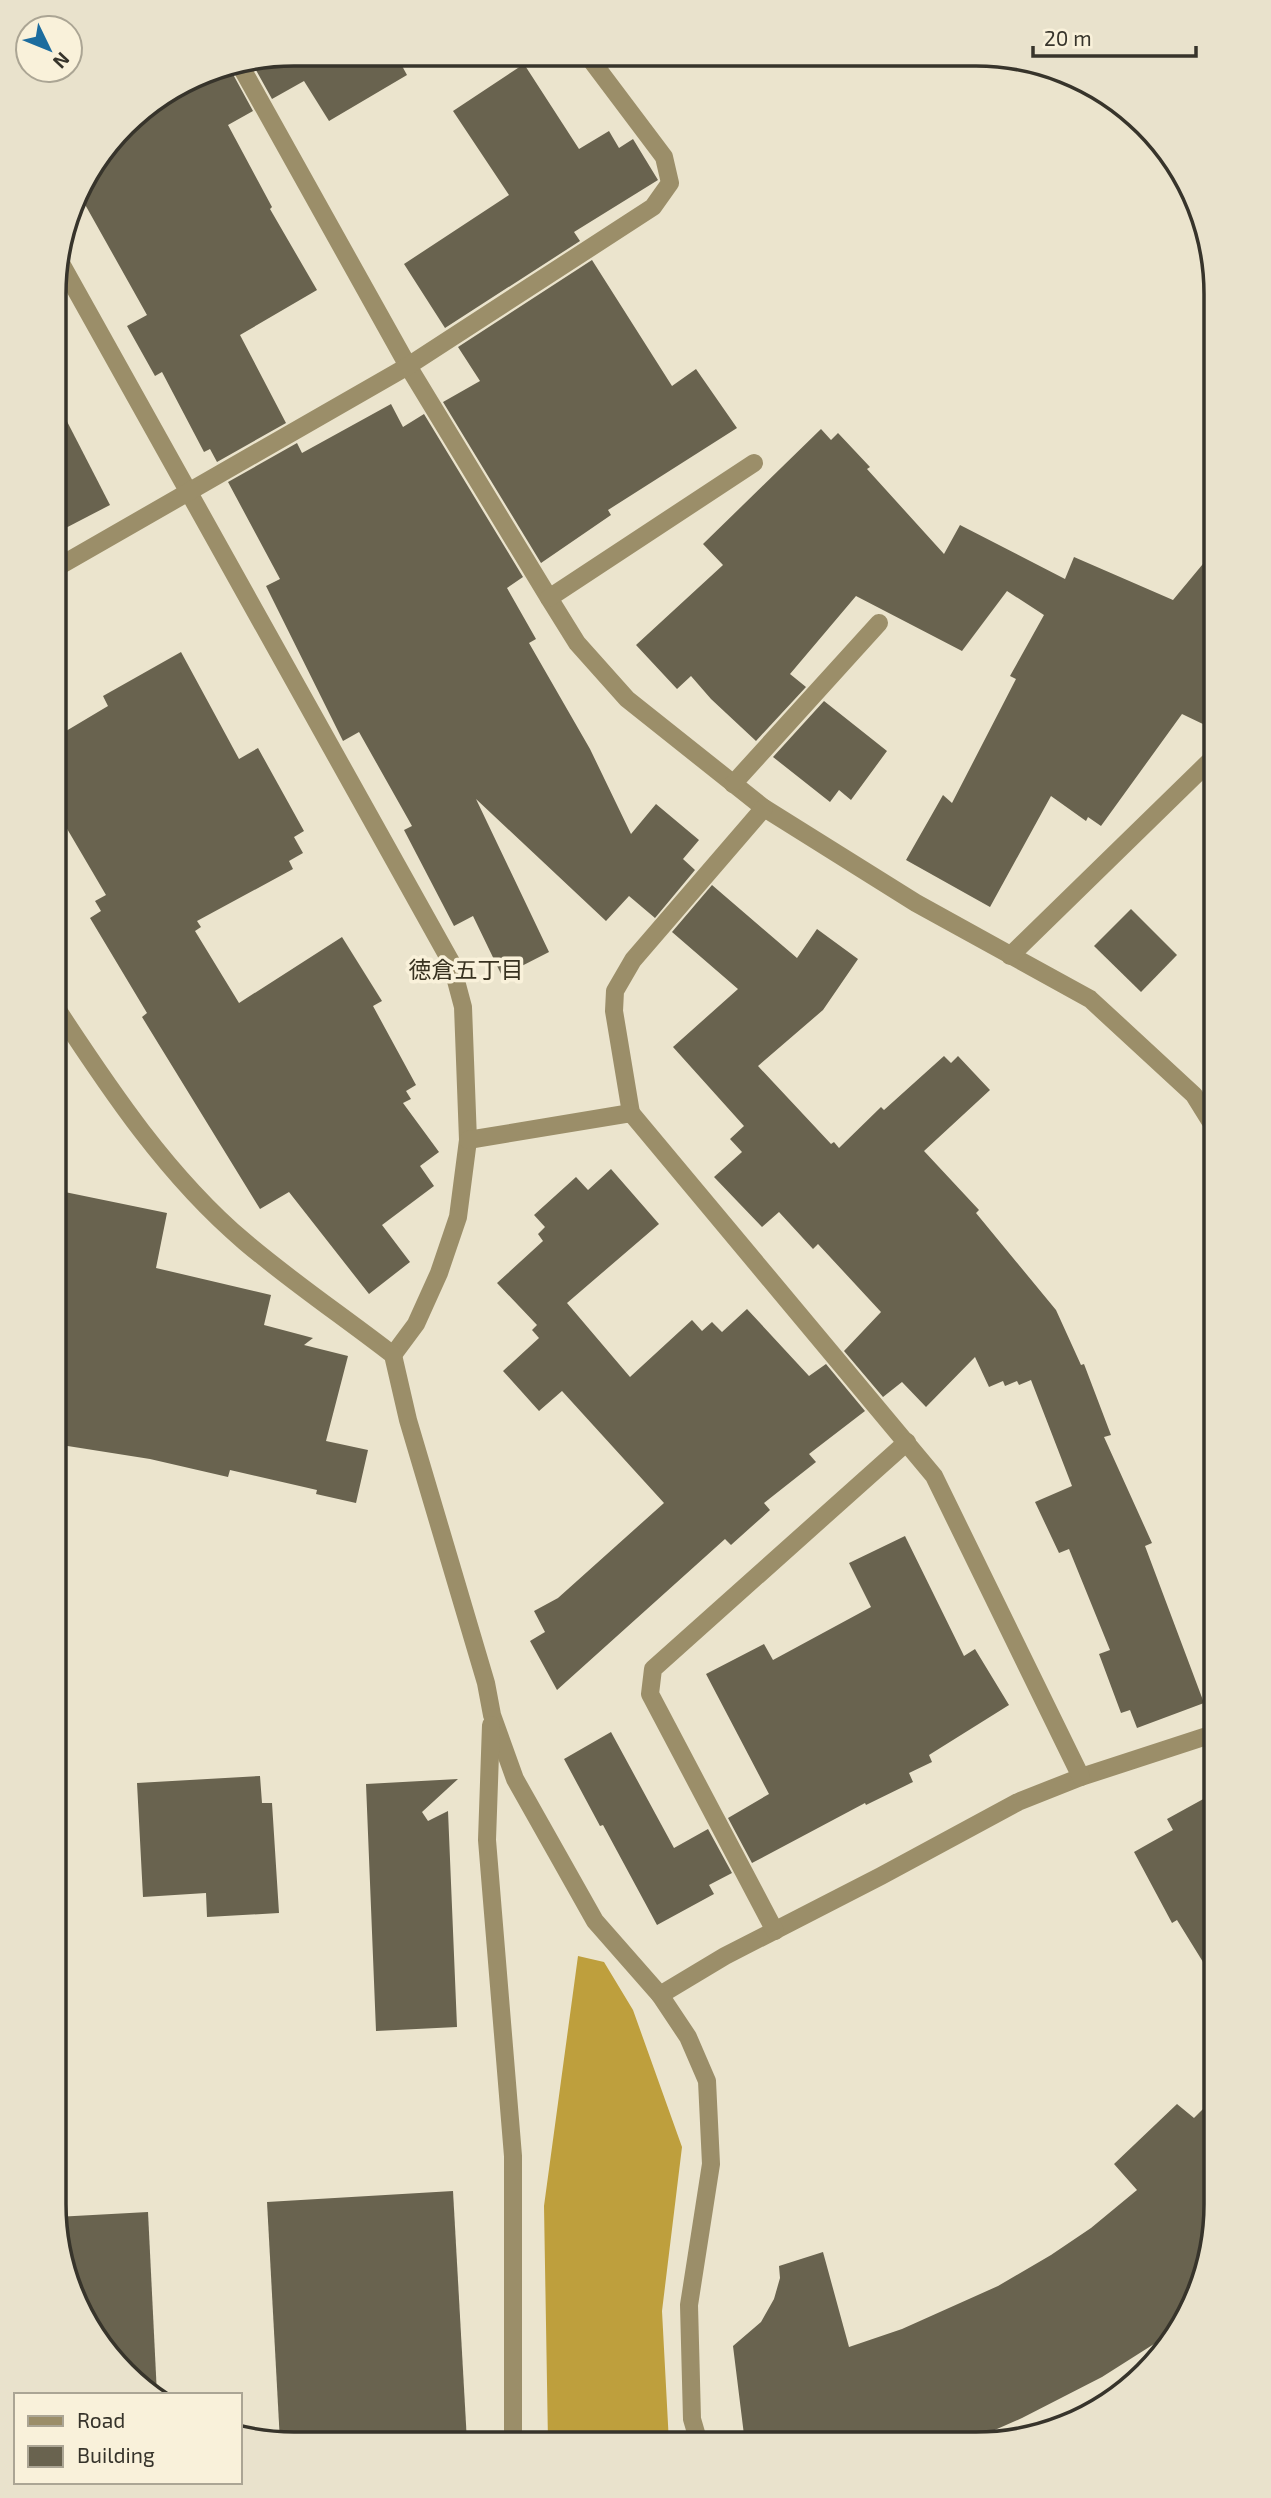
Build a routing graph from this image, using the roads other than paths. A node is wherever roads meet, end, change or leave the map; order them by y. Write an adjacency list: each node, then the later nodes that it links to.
1 (597, 67): 4 (street)
2 (244, 73): 4 (street)
3 (67, 275): 6 (street)
4 (408, 366): 6 (street); 8 (street)
5 (754, 463): 8 (street)
6 (188, 494): 7 (street); 17 (street)
7 (67, 562)
8 (549, 598): 11 (street)
9 (879, 623): 11 (street)
10 (1205, 766): 13 (street)
11 (733, 783): 12 (street)
12 (764, 808): 13 (street); 15 (street)
13 (1010, 956): 16 (street)
14 (67, 1023): 18 (street)
15 (631, 1113): 17 (street); 19 (street)
16 (1205, 1113)
17 (468, 1140): 18 (street)
18 (393, 1355): 20 (street)
19 (907, 1442): 22 (street); 23 (street)
20 (492, 1715): 24 (street); 25 (street)
21 (1204, 1739): 22 (street)
22 (1081, 1777): 23 (street)
23 (775, 1931): 24 (street)
24 (660, 1995): 26 (street)
25 (513, 2432)
26 (696, 2432)

